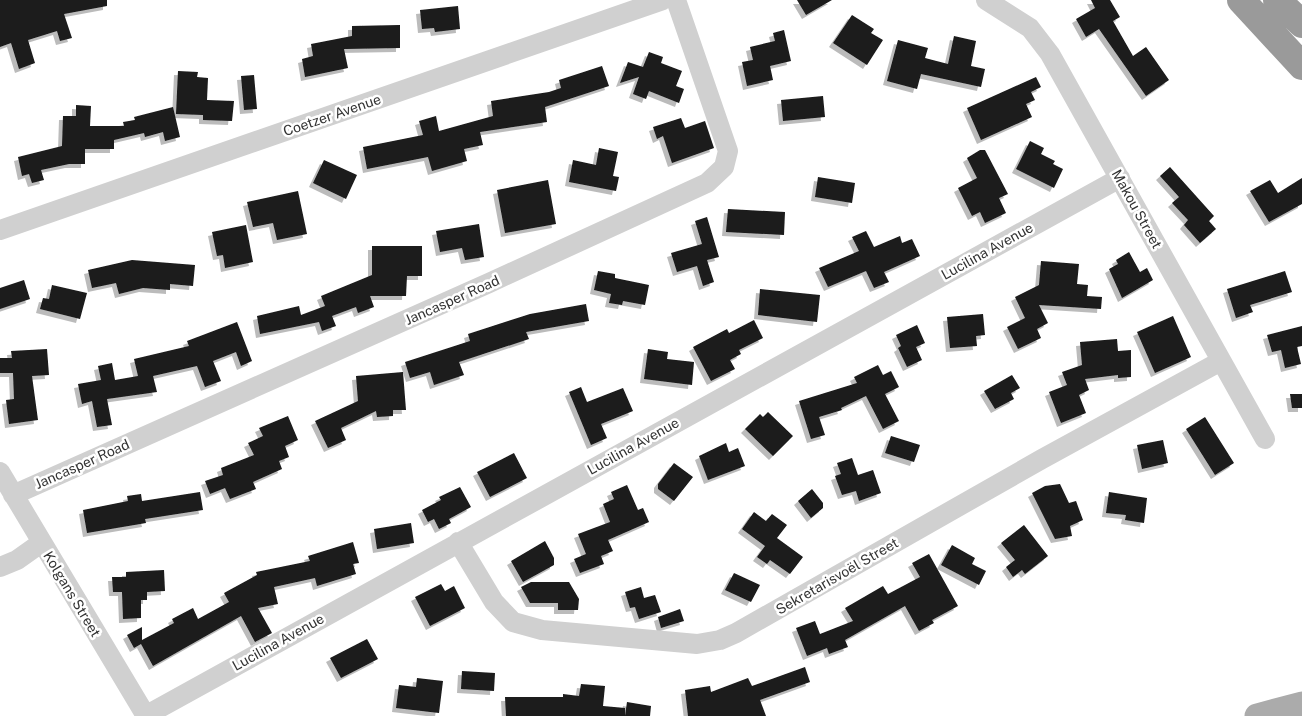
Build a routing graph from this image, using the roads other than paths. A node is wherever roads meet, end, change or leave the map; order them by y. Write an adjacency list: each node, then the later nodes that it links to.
1 (663, 0): 11 (street, Coetzer Avenue)
2 (676, 0): 15 (street, Jancasper Road)
3 (986, 0): 10 (street, Makou Street)
4 (1241, 0): 9 (highway)
5 (1251, 0): 8 (highway)
6 (1277, 0): 7 (highway)
7 (1302, 24)
8 (1302, 53)
9 (1302, 66)
10 (1120, 178): 12 (street, Makou Street); 16 (street, Lucilina Avenue)
11 (0, 230)
12 (1221, 361): 13 (street, Makou Street); 16 (street, Sekretarisvoël Street)
13 (1265, 439)
14 (0, 472): 15 (street, Kolgans Street)
15 (13, 495): 17 (street, Kolgans Street)
16 (458, 542): 20 (street, Lucilina Avenue)
17 (41, 543): 18 (street); 20 (street, Kolgans Street)
18 (0, 567)
19 (1302, 704): 21 (main road)
20 (146, 716)
21 (1257, 716)

